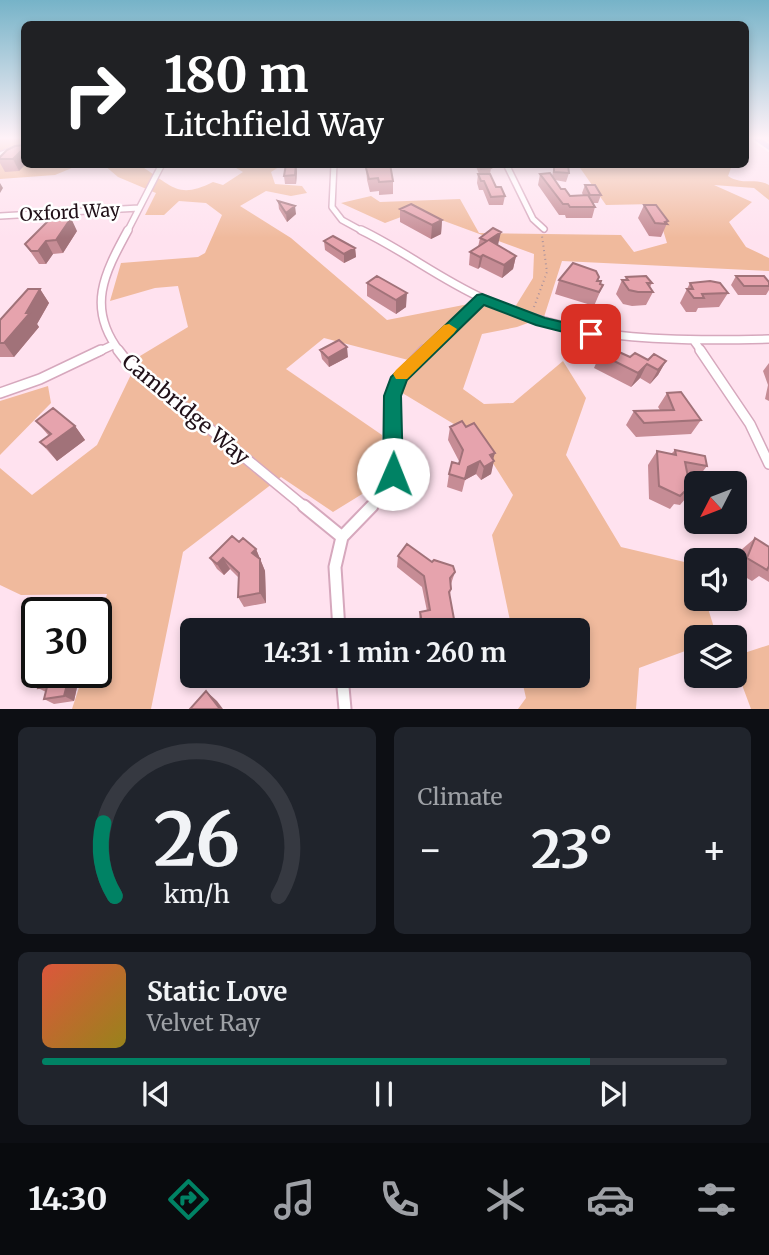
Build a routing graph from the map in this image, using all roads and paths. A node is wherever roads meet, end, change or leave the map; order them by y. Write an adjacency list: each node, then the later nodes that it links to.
1 (158, 172): 4 (street, Cambridge Way)
2 (334, 172): 7 (street)
3 (510, 172): 6 (street)
4 (139, 208): 5 (street, Oxford Way); 11 (street, Cambridge Way)
5 (0, 216)
6 (541, 227): 8 (path)
7 (482, 299): 8 (street); 14 (street)
8 (528, 317): 10 (street)
9 (769, 339): 10 (street)
10 (694, 341): 13 (street)
11 (113, 345): 12 (street); 14 (street, Cambridge Way)
12 (0, 393)
13 (769, 464)
14 (342, 537): 15 (street)
15 (338, 618)
16 (343, 688): 17 (street)
17 (345, 709)

